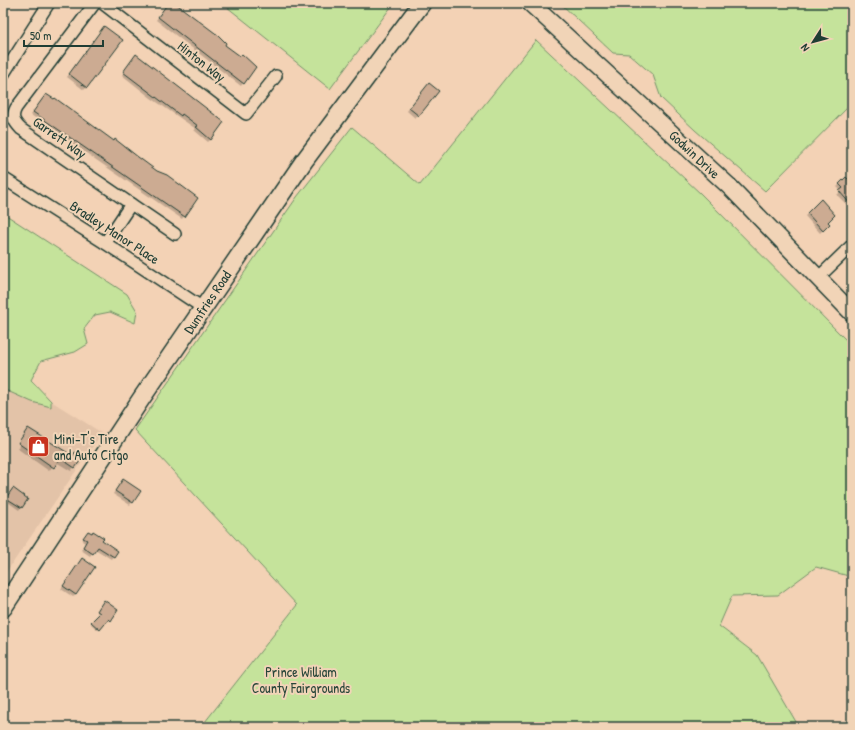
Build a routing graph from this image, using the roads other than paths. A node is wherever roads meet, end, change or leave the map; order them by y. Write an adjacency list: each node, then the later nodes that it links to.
1 (49, 3): 6 (street)
2 (95, 3): 9 (street, Garrett Way)
3 (102, 3): 7 (street, Hinton Way)
4 (422, 3): 14 (main road, Dumfries Road)
5 (530, 3): 13 (street, Godwin Drive)
6 (3, 75)
7 (276, 76)
8 (5, 181): 11 (street, Bradley Manor Place)
9 (131, 204): 10 (street, Garrett Way); 11 (street)
10 (175, 234)
11 (105, 243): 14 (street, Bradley Manor Place)
12 (852, 245): 13 (street)
13 (818, 278): 15 (street, Godwin Drive)
14 (203, 308): 16 (main road, Dumfries Road)
15 (852, 313)
16 (3, 608)

